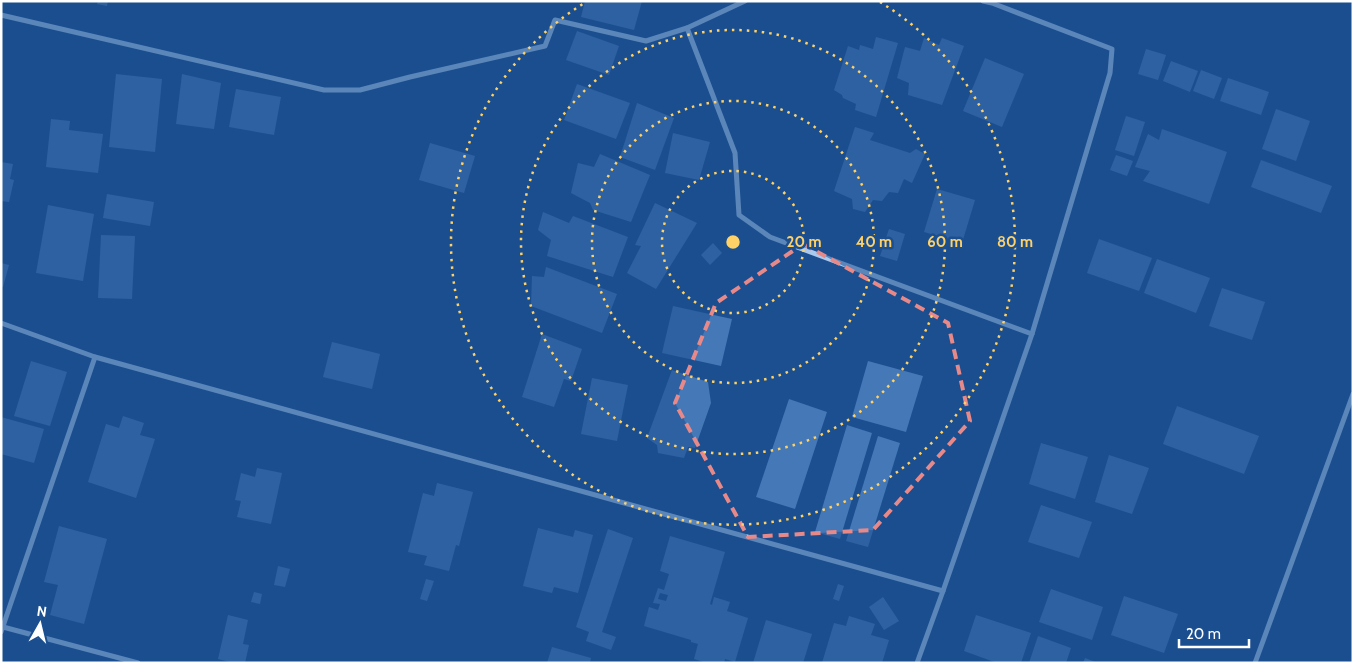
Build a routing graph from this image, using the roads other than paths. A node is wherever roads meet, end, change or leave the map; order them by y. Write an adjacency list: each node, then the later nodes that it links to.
1 (745, 1): 4 (street)
2 (983, 1): 6 (street)
3 (1, 15): 4 (street)
4 (687, 28): 6 (street)
5 (1, 323): 7 (street)
6 (1032, 334): 9 (street)
7 (94, 357): 9 (street); 10 (street)
8 (1353, 394): 13 (street)
9 (943, 591): 12 (street)
10 (2, 629): 11 (street)
11 (138, 663)
12 (917, 663)
13 (1255, 663)

